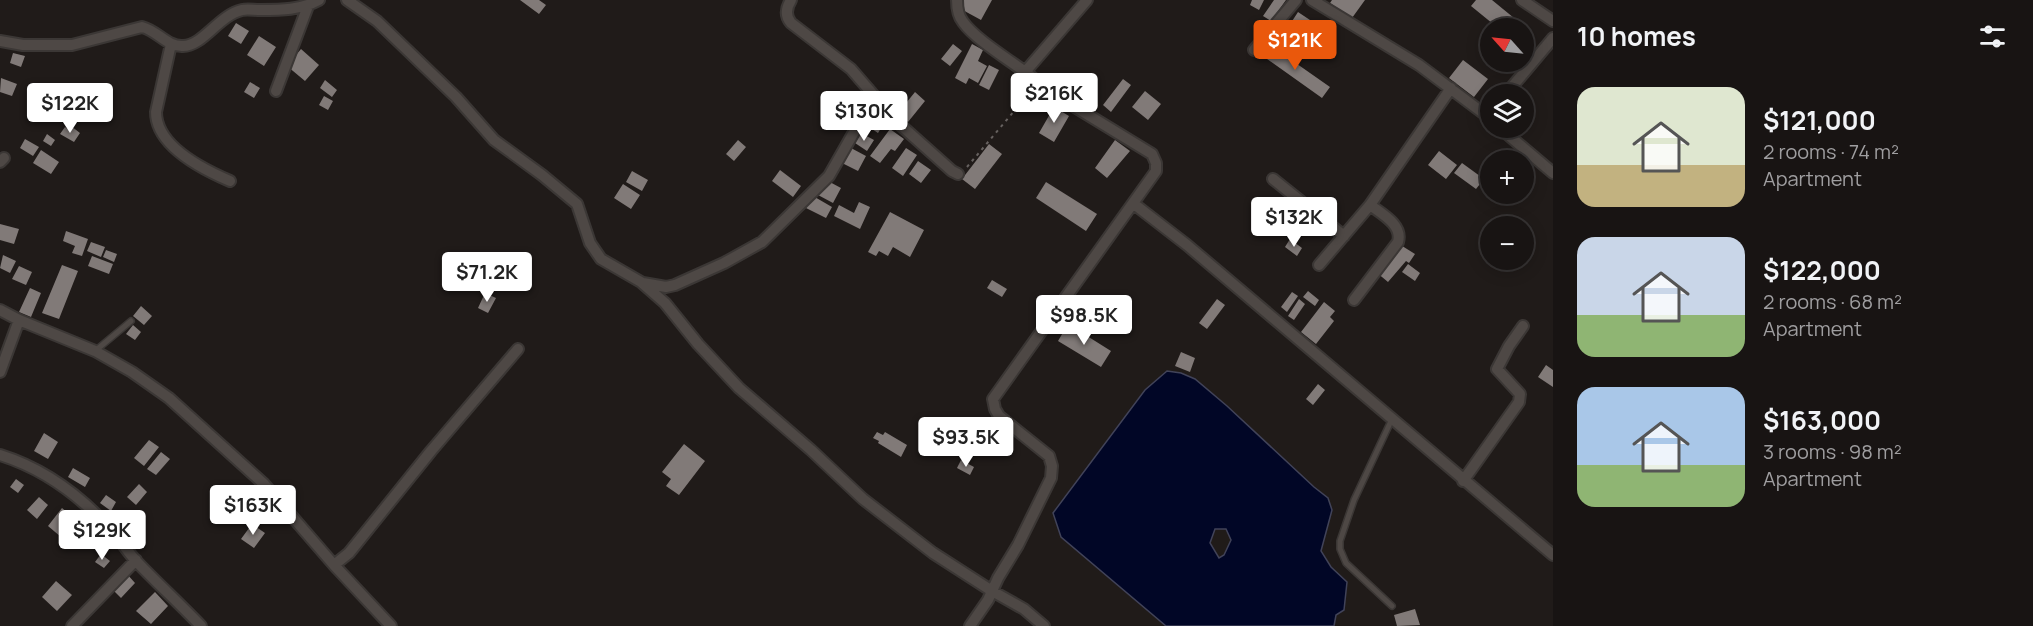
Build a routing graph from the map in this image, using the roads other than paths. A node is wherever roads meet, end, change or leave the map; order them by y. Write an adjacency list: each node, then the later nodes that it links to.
1 (319, 0): 9 (street)
2 (347, 0): 30 (street)
3 (791, 0): 19 (street)
4 (957, 0): 15 (street)
5 (1088, 0): 15 (street)
6 (1296, 0): 14 (street)
7 (1312, 0): 17 (street)
8 (1522, 0): 10 (street)
9 (308, 6): 13 (street); 18 (street)
10 (1553, 21)
11 (1553, 38): 16 (street)
12 (0, 41): 13 (street)
13 (171, 44): 25 (street)
14 (1254, 50)
15 (1025, 72): 26 (street)
16 (1514, 84)
17 (1451, 88): 20 (street); 27 (street)
18 (276, 91)
19 (874, 97): 23 (street); 30 (street)
20 (1480, 109)
21 (1512, 138): 22 (street)
22 (1553, 173)
23 (958, 174)
24 (1273, 179): 28 (street)
25 (230, 181)
26 (1134, 204): 39 (street); 45 (street)
27 (1370, 205): 28 (street); 31 (street)
28 (1344, 236): 29 (street)
29 (1319, 265)
30 (640, 282): 45 (street)
31 (1354, 300)
32 (0, 310): 33 (street)
33 (19, 320): 37 (street); 38 (street)
34 (131, 321): 37 (lane)
35 (1523, 326): 41 (street)
36 (518, 349): 44 (street)
37 (96, 351): 44 (street)
38 (0, 372)
39 (1392, 419): 41 (street); 46 (lane)
40 (0, 455): 43 (street)
41 (1463, 481): 42 (street)
42 (1553, 555)
43 (136, 560): 47 (street); 48 (street)
44 (334, 565): 49 (street)
45 (992, 591): 50 (street); 51 (street)
46 (1392, 606)
47 (72, 626)
48 (201, 626)
49 (391, 626)
50 (970, 626)
51 (1044, 626)

